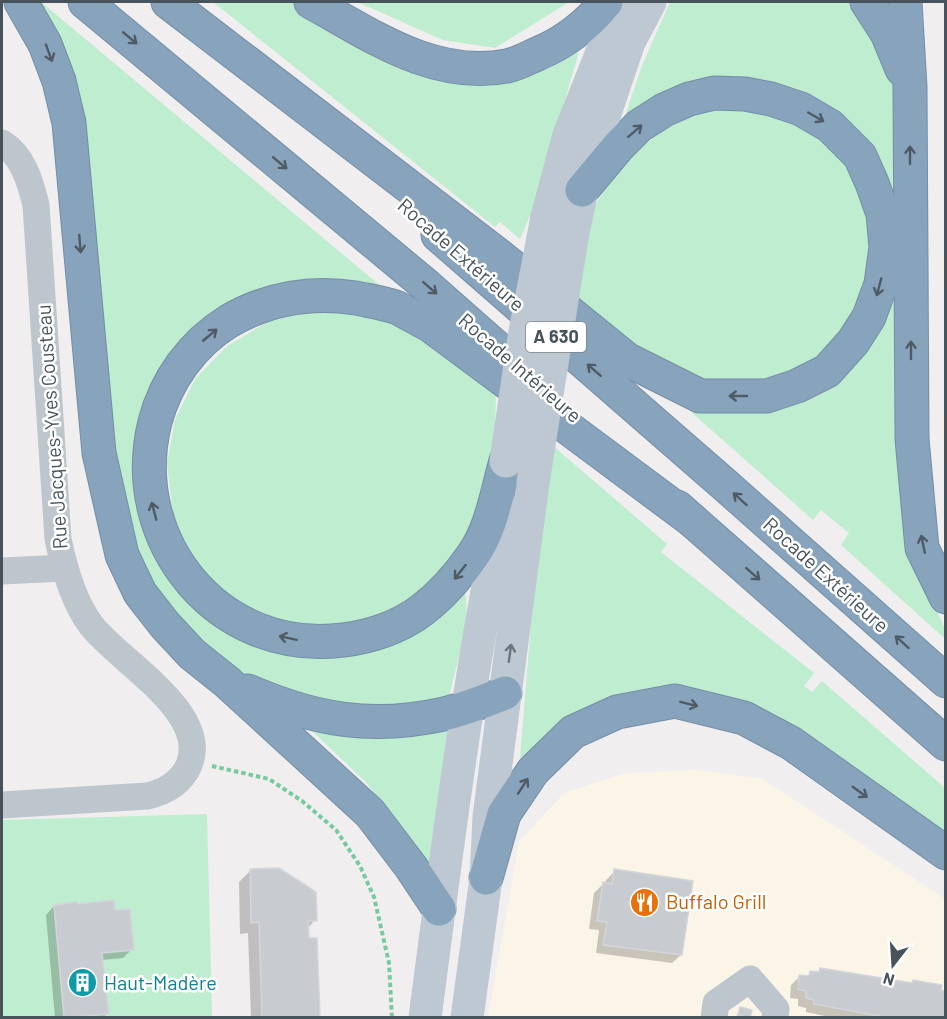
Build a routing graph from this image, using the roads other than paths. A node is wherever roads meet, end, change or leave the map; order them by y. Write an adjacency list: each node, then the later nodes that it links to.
1 (21, 2): 20 (highway, one-way to 20)
2 (85, 2): 15 (highway, Rocade Intérieure / A 630, one-way to 15)
3 (160, 2): 19 (highway, Rocade Extérieure / A 630, one-way to 3)
4 (168, 2): 13 (highway, one-way to 4)
5 (310, 2): 6 (highway)
6 (606, 2)
7 (622, 2): 14 (main road, bridge)
8 (650, 2): 13 (main road)
9 (867, 2): 11 (highway)
10 (905, 2): 11 (highway)
11 (910, 87): 18 (highway, one-way to 11)
12 (2, 143): 16 (street, Rue Jacques-Yves Cousteau)
13 (582, 190): 21 (main road, one-way to 13, bridge)
14 (506, 461): 15 (highway, one-way to 15); 22 (main road)
15 (693, 521): 23 (highway, Rocade Intérieure / A 630, one-way to 23)
16 (64, 568): 17 (street); 24 (street, Rue Jacques-Yves Cousteau)
17 (2, 571)
18 (945, 597)
19 (945, 681)
20 (227, 682): 22 (highway); 27 (highway)
21 (505, 693): 22 (highway); 26 (main road)
22 (469, 707): 27 (main road)
23 (945, 744)
24 (2, 805)
25 (945, 853): 26 (highway, one-way to 25)
26 (486, 878): 29 (main road)
27 (439, 909): 28 (main road)
28 (425, 1017)
29 (467, 1017)
30 (714, 1017): 31 (street)
31 (775, 1017)

